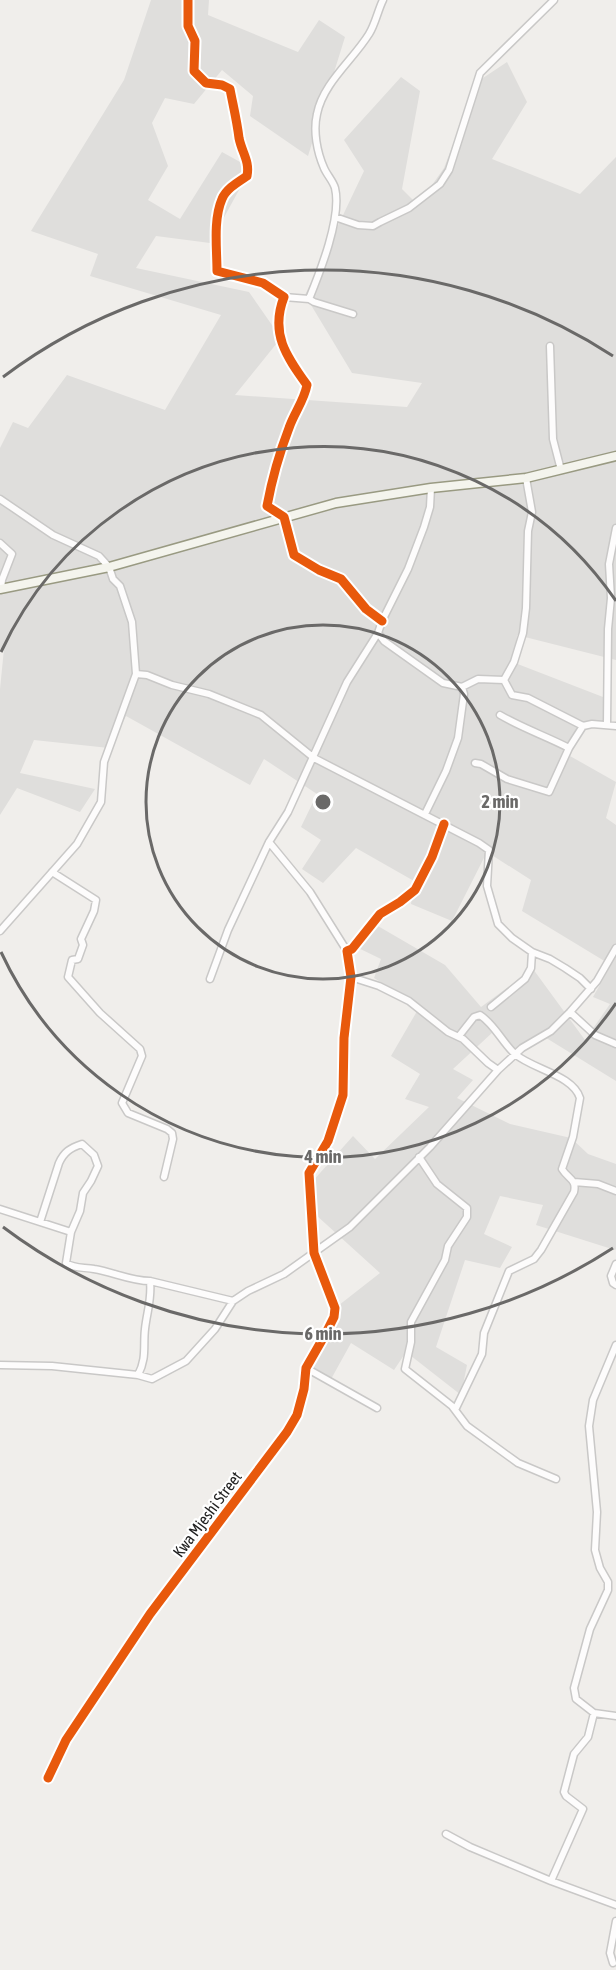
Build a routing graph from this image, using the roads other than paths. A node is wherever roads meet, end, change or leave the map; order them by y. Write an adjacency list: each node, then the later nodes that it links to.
1 (188, 0): 5 (street)
2 (383, 0): 4 (street)
3 (554, 0): 4 (street)
4 (335, 218): 6 (street)
5 (284, 297): 6 (street); 14 (street)
6 (309, 299): 7 (street)
7 (353, 314)
8 (550, 346): 10 (street)
9 (616, 456): 10 (main road)
10 (561, 470): 11 (main road)
11 (526, 478): 12 (main road); 24 (street)
12 (431, 488): 15 (main road); 21 (street)
13 (0, 500): 19 (street)
14 (267, 506): 15 (street); 16 (street)
15 (284, 518): 16 (main road); 21 (street)
16 (271, 521): 19 (main road)
17 (616, 528): 27 (street)
18 (0, 543): 20 (street)
19 (109, 567): 20 (main road); 23 (street)
20 (0, 589)
21 (382, 621): 22 (street)
22 (378, 633): 25 (street); 31 (street)
23 (136, 674): 31 (street); 36 (street)
24 (504, 681): 25 (street); 28 (street)
25 (462, 687): 33 (street)
26 (500, 715): 30 (street)
27 (607, 724): 28 (street); 29 (street)
28 (583, 726): 30 (street)
29 (616, 726)
30 (569, 748): 32 (street)
31 (314, 758): 33 (street); 35 (street)
32 (475, 763)
33 (425, 814): 34 (street)
34 (444, 824): 39 (street); 40 (street)
35 (269, 842): 39 (street); 42 (street)
36 (52, 872): 37 (street); 51 (street)
37 (0, 931)
38 (616, 948): 43 (street)
39 (347, 951): 41 (street, Kwa Mjeshi Street)
40 (532, 952): 43 (street); 44 (street)
41 (351, 977): 46 (street); 57 (street, Kwa Mjeshi Street)
42 (210, 980)
43 (591, 989): 45 (street)
44 (491, 1006)
45 (570, 1012): 47 (street); 48 (street)
46 (459, 1036): 48 (street); 49 (street)
47 (616, 1044)
48 (515, 1054): 49 (street); 52 (street)
49 (498, 1070): 50 (street)
50 (419, 1157): 57 (street); 67 (street)
51 (164, 1177)
52 (574, 1182): 53 (street); 67 (street)
53 (616, 1191)
54 (0, 1209): 55 (street)
55 (40, 1222): 56 (street); 56 (street)
56 (71, 1232): 59 (street)
57 (314, 1253): 61 (street); 64 (street, Kwa Mjeshi Street)
58 (616, 1264): 60 (street)
59 (150, 1281): 61 (street); 65 (street)
60 (616, 1285)
61 (233, 1301): 65 (street)
62 (616, 1345): 69 (street)
63 (0, 1365): 65 (street)
64 (306, 1368): 66 (street); 71 (street, Kwa Mjeshi Street)
65 (138, 1375)
66 (377, 1408)
67 (455, 1410): 68 (street)
68 (556, 1479)
69 (594, 1713): 70 (street); 73 (street)
70 (616, 1716)
71 (48, 1778)
72 (446, 1834): 73 (street)
73 (551, 1881): 74 (street)
74 (616, 1905)
75 (616, 1922): 76 (street)
76 (613, 1963)

